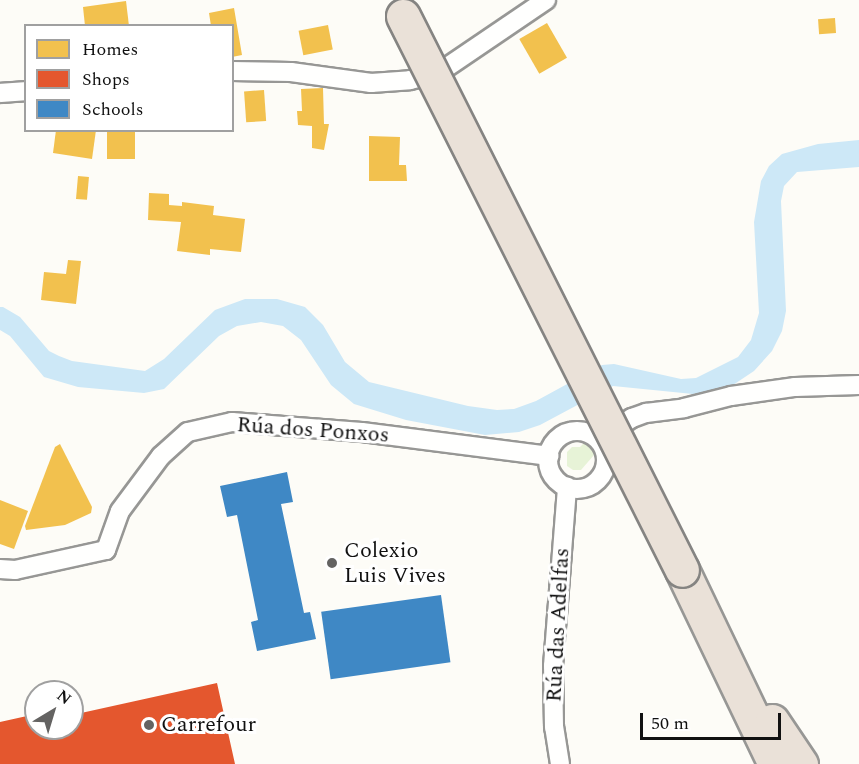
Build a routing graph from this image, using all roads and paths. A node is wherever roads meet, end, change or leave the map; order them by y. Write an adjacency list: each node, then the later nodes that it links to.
1 (546, 0): 3 (street)
2 (399, 8): 11 (highway, bridge)
3 (234, 71)
4 (24, 91): 5 (street)
5 (0, 93)
6 (859, 385): 7 (street)
7 (599, 441): 8 (street); 9 (street)
8 (549, 456): 9 (street); 10 (street, Rúa dos Ponxos)
9 (567, 487): 12 (street, Rúa das Adelfas)
10 (0, 569)
11 (711, 629): 13 (highway); 14 (highway); 15 (highway)
12 (560, 764)
13 (754, 764)
14 (775, 764)
15 (801, 764)

